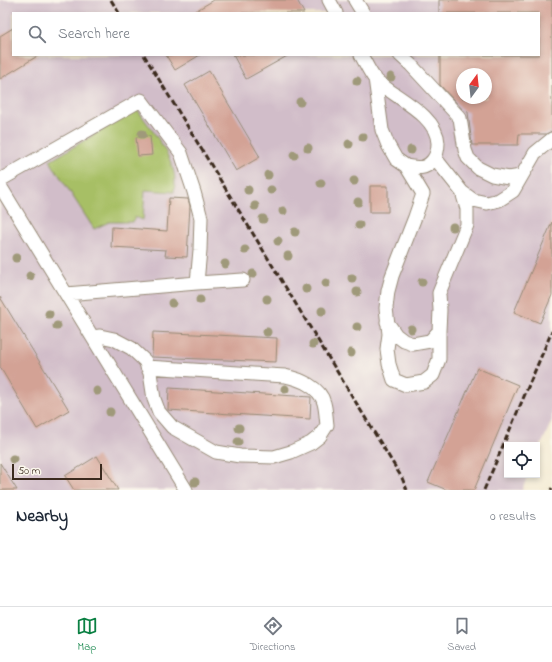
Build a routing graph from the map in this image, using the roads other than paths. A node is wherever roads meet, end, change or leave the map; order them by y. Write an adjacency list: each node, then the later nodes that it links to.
1 (329, 0): 3 (lane)
2 (355, 0): 4 (lane)
3 (335, 12)
4 (362, 12)
5 (362, 56): 7 (lane)
6 (401, 56): 11 (lane)
7 (375, 78): 9 (lane); 10 (lane)
8 (552, 139): 11 (lane)
9 (435, 158): 10 (lane); 14 (lane)
10 (406, 166): 18 (lane)
11 (521, 176): 14 (lane)
12 (0, 180): 16 (lane)
13 (0, 186): 17 (lane)
14 (462, 192): 19 (lane)
15 (243, 280): 16 (lane)
16 (197, 282): 17 (lane)
17 (66, 294): 20 (lane)
18 (387, 322): 19 (lane); 19 (lane)
19 (439, 331)
20 (92, 337): 21 (lane); 22 (lane)
21 (147, 367): 21 (lane)
22 (186, 490)

